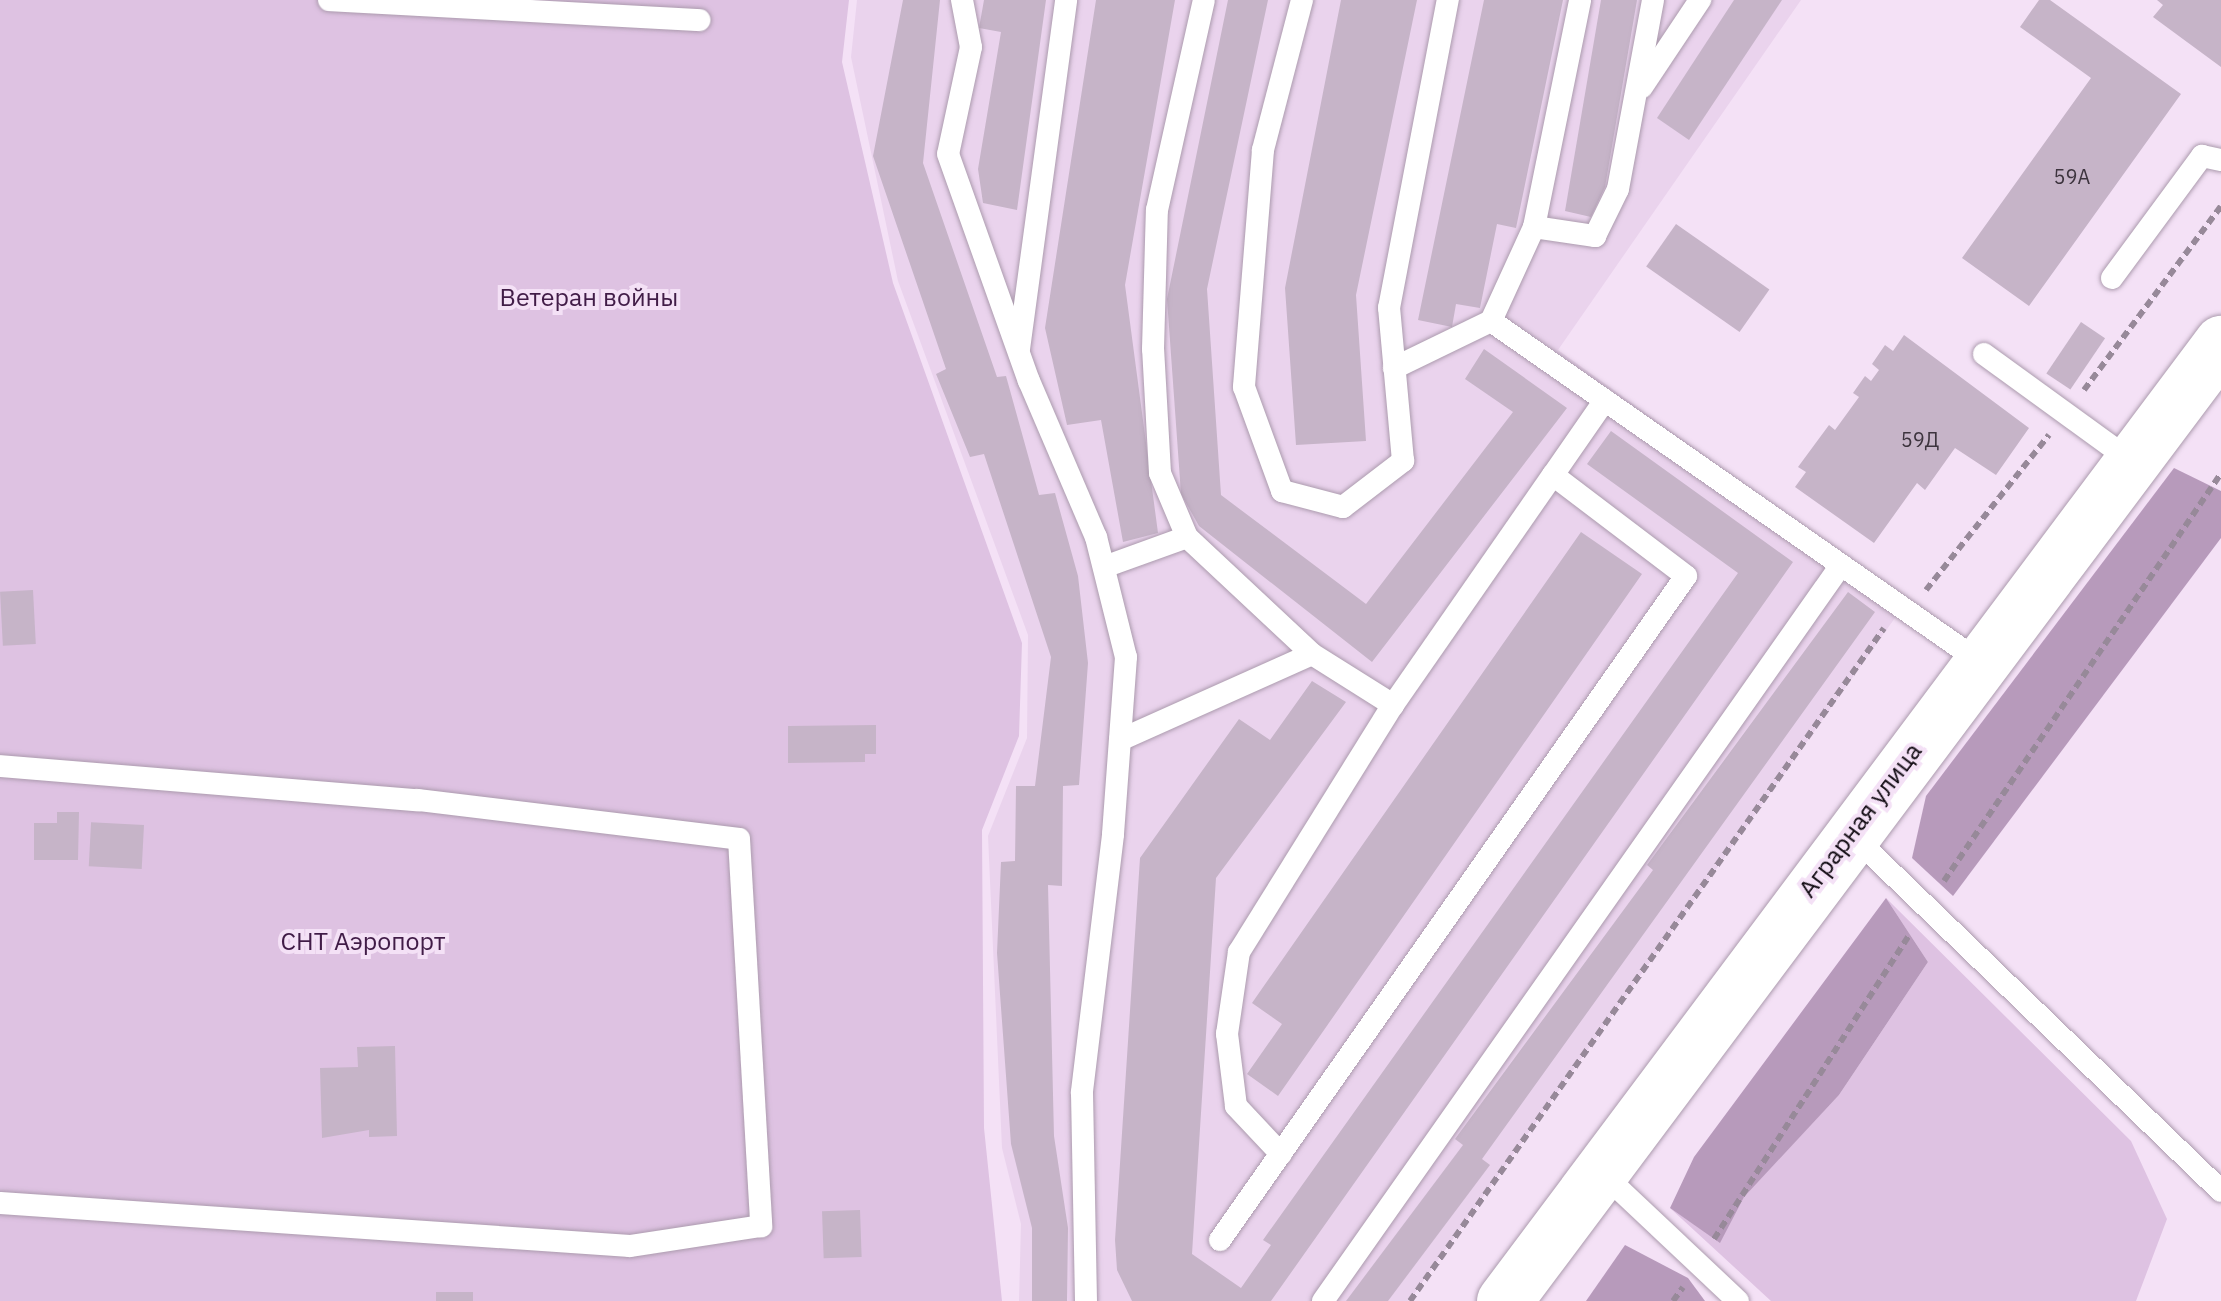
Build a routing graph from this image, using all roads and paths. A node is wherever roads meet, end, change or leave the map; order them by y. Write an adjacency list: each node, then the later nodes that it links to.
1 (329, 0): 10 (lane)
2 (962, 0): 18 (lane)
3 (1066, 0): 18 (lane)
4 (1204, 0): 25 (lane)
5 (1302, 0): 20 (lane)
6 (1448, 0): 20 (lane)
7 (1580, 0): 14 (lane)
8 (1653, 0): 11 (lane)
9 (1700, 0): 11 (lane)
10 (699, 20)
11 (1634, 99): 14 (lane)
12 (2221, 160): 15 (lane)
13 (2221, 206): 22 (path)
14 (1534, 227): 16 (lane)
15 (2112, 278)
16 (1490, 320): 20 (lane); 21 (lane)
17 (2221, 343): 23 (street, Аграрная улица)
18 (1018, 353): 27 (lane)
19 (1984, 354): 22 (lane)
20 (1394, 368)
21 (1605, 400): 24 (lane); 26 (lane)
22 (2066, 414): 23 (lane); 28 (path)
23 (2130, 460): 30 (street, Аграрная улица)
24 (1553, 475): 31 (lane); 35 (lane)
25 (1187, 537): 27 (lane); 29 (lane)
26 (1841, 565): 28 (lane); 41 (lane)
27 (1104, 567): 32 (lane)
28 (1909, 610): 30 (lane); 42 (path)
29 (1312, 654): 31 (lane); 32 (lane)
30 (1979, 662): 34 (street, Аграрная улица)
31 (1393, 705): 35 (lane)
32 (1120, 740): 40 (lane)
33 (0, 766): 38 (lane)
34 (1850, 832): 36 (street, Аграрная улица); 37 (lane)
35 (1281, 1154): 39 (lane)
36 (1598, 1170): 43 (street, Аграрная улица); 44 (lane)
37 (2221, 1191)
38 (0, 1203)
39 (1220, 1240)
40 (1086, 1301)
41 (1322, 1301)
42 (1410, 1301)
43 (1504, 1301)
44 (1738, 1301)

